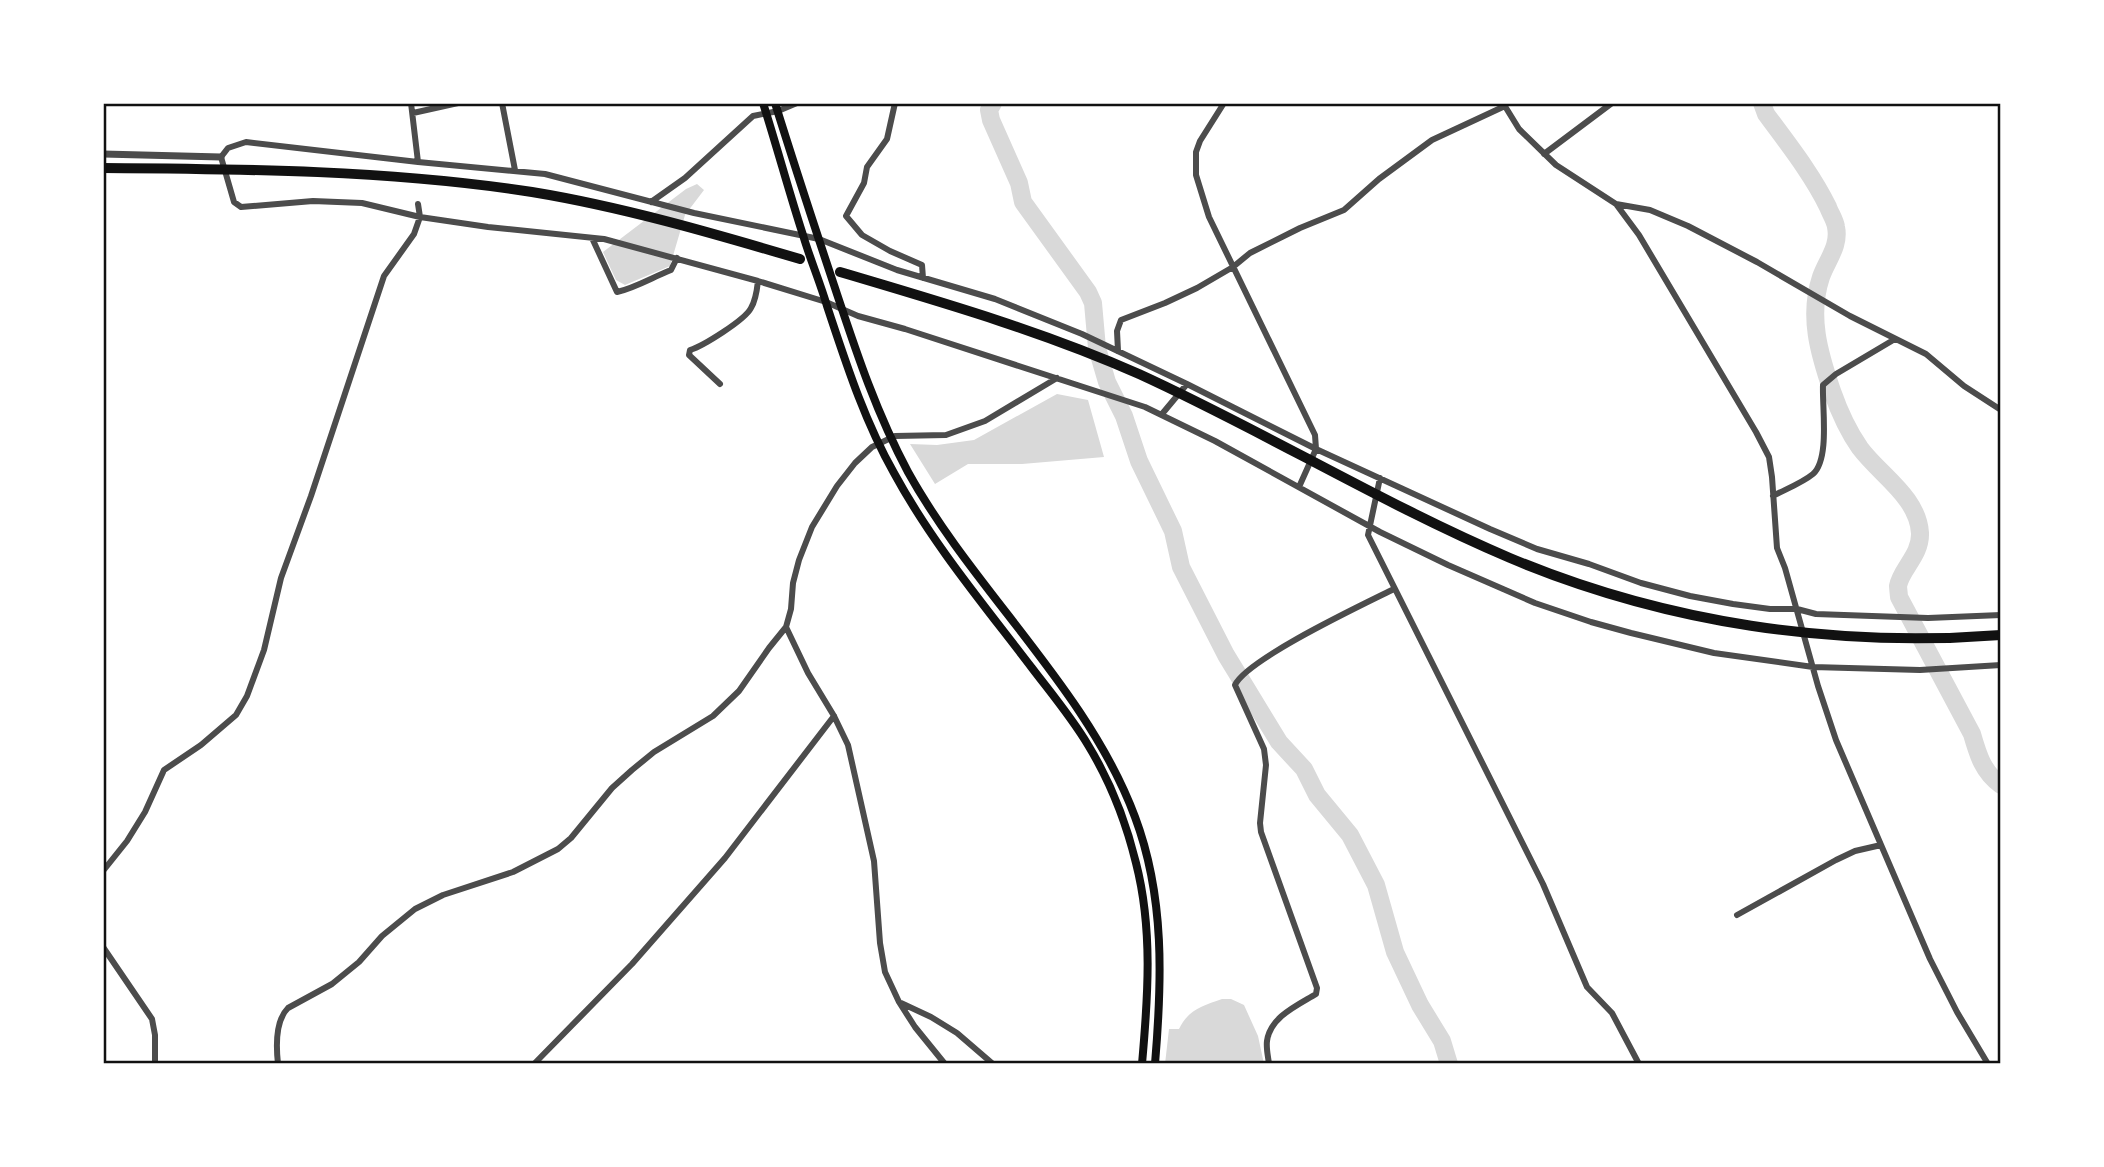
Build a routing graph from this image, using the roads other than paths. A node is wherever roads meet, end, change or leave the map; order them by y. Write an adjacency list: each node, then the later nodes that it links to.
1 (411, 103): 11 (street)
2 (458, 103): 11 (street)
3 (502, 103): 18 (street)
4 (763, 103): 12 (main road)
5 (797, 103): 10 (street)
6 (895, 103): 34 (street)
7 (1224, 103): 32 (street)
8 (1612, 103): 14 (street)
9 (1504, 105): 14 (street); 32 (street)
10 (776, 107): 12 (street); 29 (main road)
11 (413, 113): 16 (street)
12 (766, 113): 21 (street); 27 (main road)
13 (103, 154): 15 (street)
14 (1544, 154): 23 (street)
15 (221, 157): 16 (street); 24 (street)
16 (418, 162): 18 (street)
17 (103, 168): 31 (highway)
18 (515, 170): 19 (street)
19 (545, 174): 20 (street); 21 (street)
20 (545, 182)
21 (651, 202): 27 (street)
22 (418, 204): 24 (street)
23 (1616, 204): 38 (street); 50 (street)
24 (420, 216): 26 (street); 61 (street)
25 (537, 223): 26 (street)
26 (538, 232): 28 (street)
27 (803, 236): 29 (street); 36 (main road)
28 (592, 238): 30 (street); 30 (street)
29 (819, 239): 34 (street); 37 (main road)
30 (677, 258): 35 (street)
31 (800, 259)
32 (1233, 267): 39 (street); 46 (street)
33 (840, 272): 56 (highway)
34 (923, 278): 39 (street)
35 (758, 281): 36 (street); 41 (street)
36 (826, 303): 37 (street); 70 (main road)
37 (842, 310): 40 (street); 71 (main road)
38 (1895, 339): 43 (street); 50 (street)
39 (1118, 351): 42 (street)
40 (1057, 378): 44 (street); 55 (street)
41 (720, 384)
42 (1187, 384): 44 (street); 46 (street)
43 (2001, 410)
44 (1162, 414): 49 (street)
45 (2001, 430): 47 (street)
46 (1316, 449): 48 (street); 49 (street)
47 (2001, 449)
48 (1380, 478): 51 (street); 53 (street)
49 (1299, 487): 51 (street)
50 (1773, 496): 53 (street)
51 (1369, 525): 52 (street); 58 (street)
52 (1394, 589): 72 (street); 73 (street)
53 (1797, 609): 54 (street); 58 (street)
54 (2001, 615)
55 (786, 627): 59 (street); 66 (street)
56 (2001, 635)
57 (2001, 665): 58 (street)
58 (1813, 667): 60 (street)
59 (834, 716): 64 (street); 67 (street)
60 (1881, 845): 62 (street); 74 (street)
61 (103, 870)
62 (1737, 915)
63 (103, 947): 65 (street)
64 (899, 1002): 68 (street); 69 (street)
65 (155, 1064)
66 (278, 1064)
67 (534, 1064)
68 (945, 1064)
69 (993, 1064)
70 (1142, 1064)
71 (1155, 1064)
72 (1269, 1064)
73 (1639, 1064)
74 (1988, 1064)

